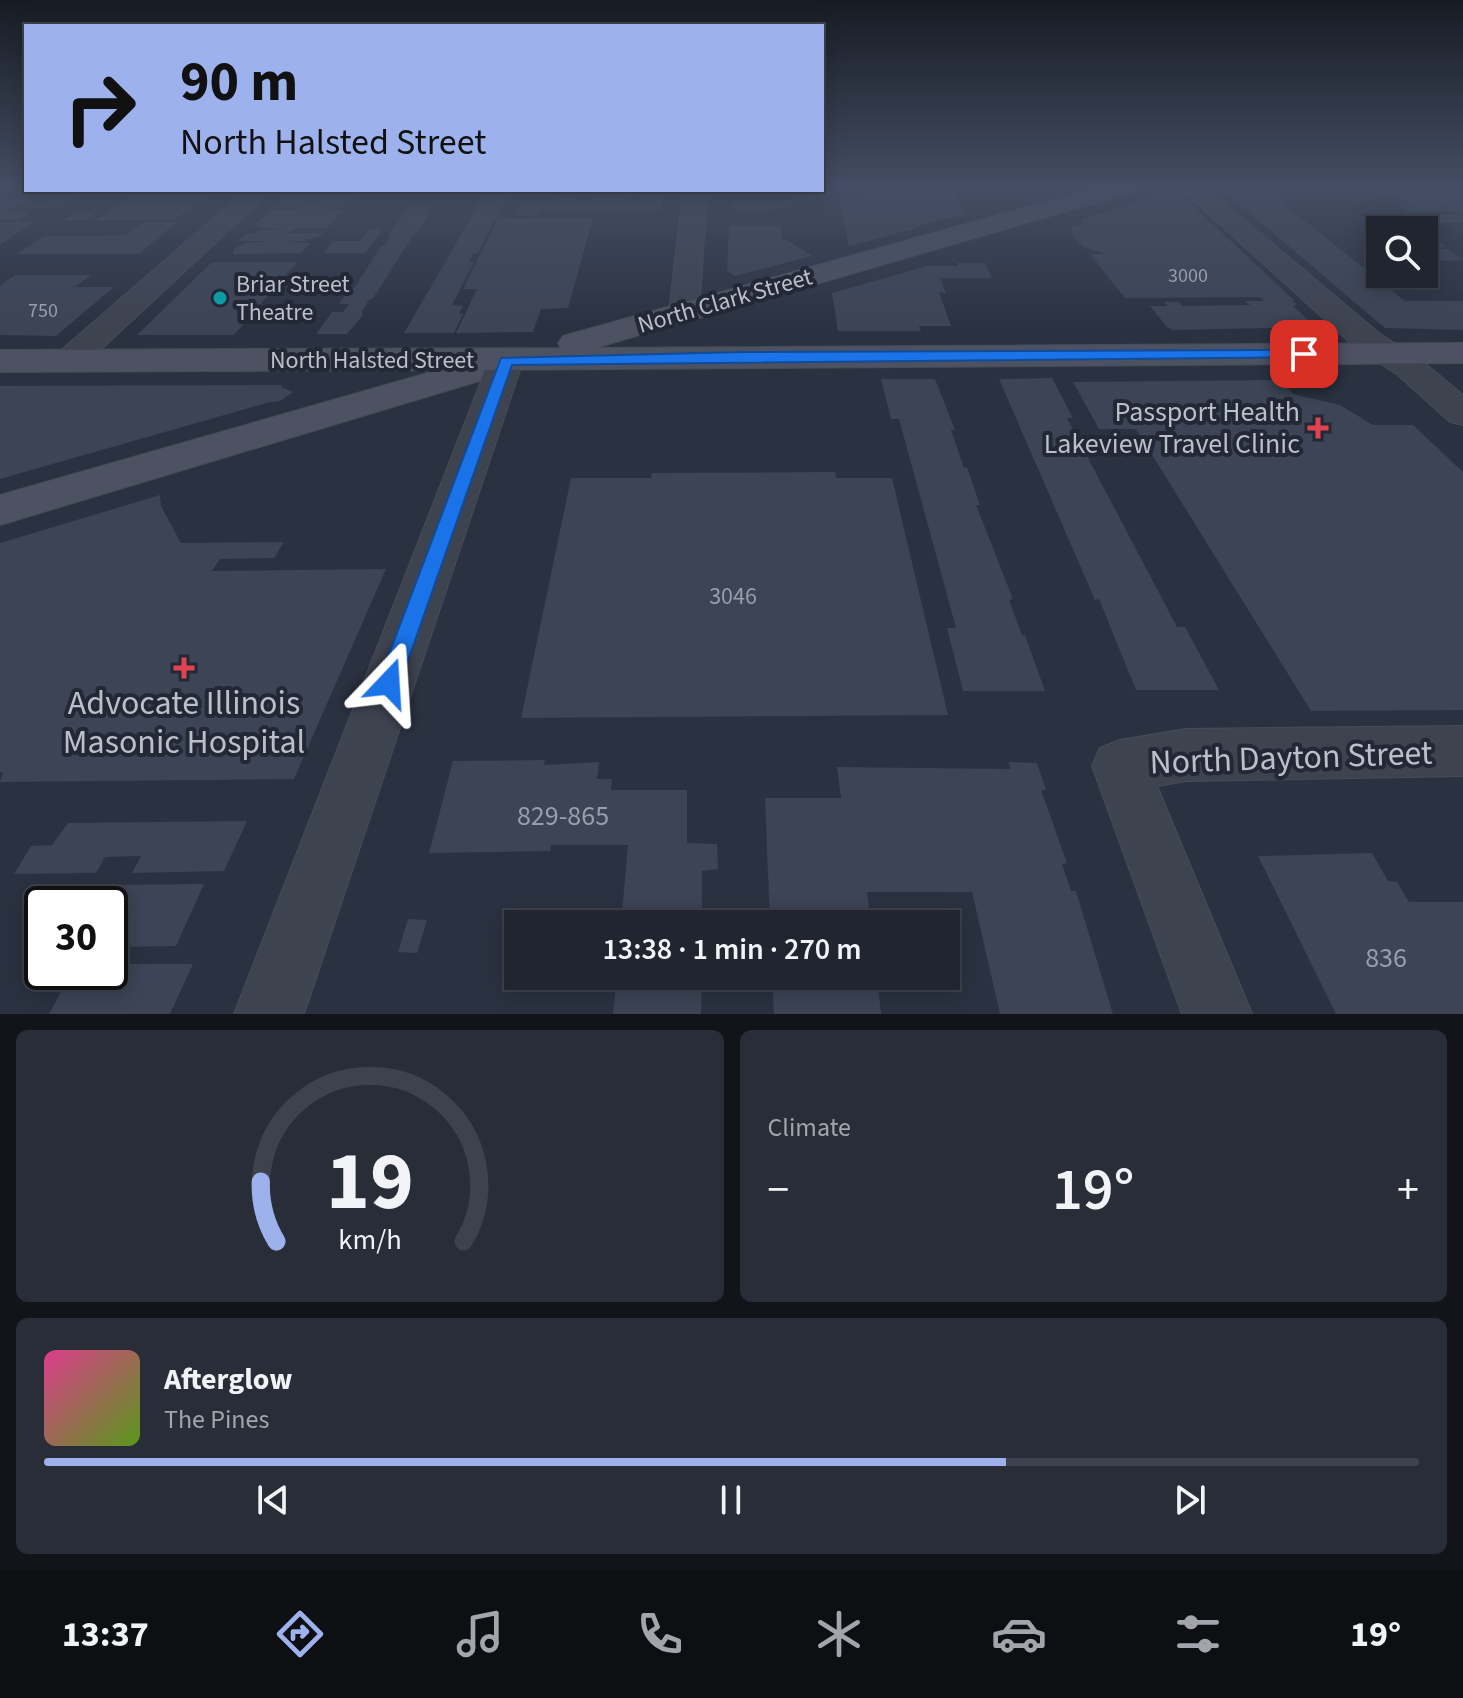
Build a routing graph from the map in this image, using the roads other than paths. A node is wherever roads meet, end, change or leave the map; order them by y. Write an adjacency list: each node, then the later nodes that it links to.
1 (212, 233): 8 (street)
2 (691, 233): 5 (street)
3 (963, 233): 5 (main road, North Clark Street)
4 (1244, 233): 6 (street)
5 (684, 313): 10 (main road, North Clark Street)
6 (1388, 353): 7 (main road, North Halsted Street); 10 (main road, North Halsted Street); 11 (street)
7 (1463, 353)
8 (70, 360): 9 (main road, North Halsted Street); 10 (main road, North Halsted Street)
9 (0, 361)
10 (506, 361): 12 (main road, North Clark Street); 14 (street)
11 (1463, 414)
12 (0, 510)
13 (1463, 751): 15 (street, North Dayton Street)
14 (269, 1014)
15 (1217, 1014)

